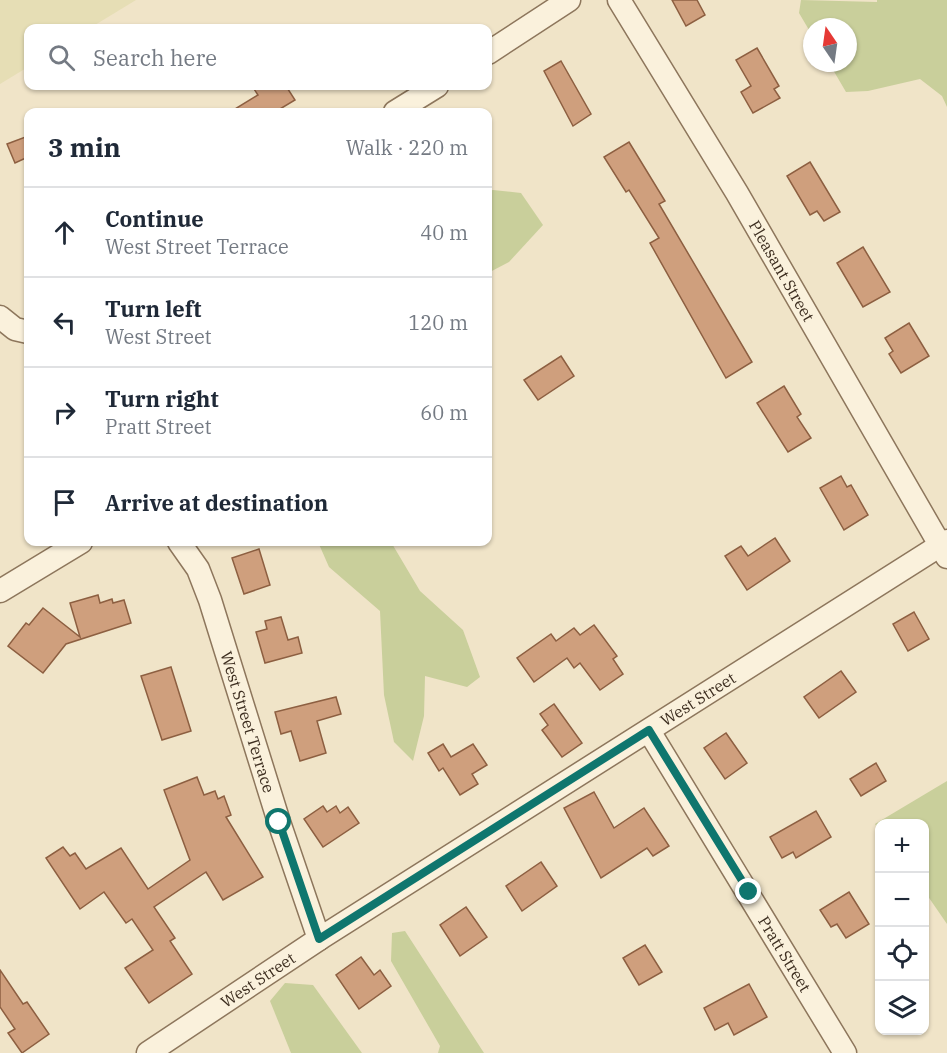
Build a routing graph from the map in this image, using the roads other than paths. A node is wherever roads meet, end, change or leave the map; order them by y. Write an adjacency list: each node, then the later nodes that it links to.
1 (569, 0): 3 (street)
2 (619, 0): 10 (street, Pleasant Street)
3 (492, 50)
4 (431, 90): 5 (street)
5 (401, 108)
6 (0, 316): 7 (street)
7 (24, 331)
8 (74, 546): 11 (street)
9 (182, 546): 13 (street, West Street Terrace)
10 (945, 548): 12 (street, West Street)
11 (0, 591)
12 (649, 730): 13 (street, West Street); 15 (street, Pratt Street)
13 (319, 939): 14 (street, West Street)
14 (148, 1053)
15 (845, 1053)

